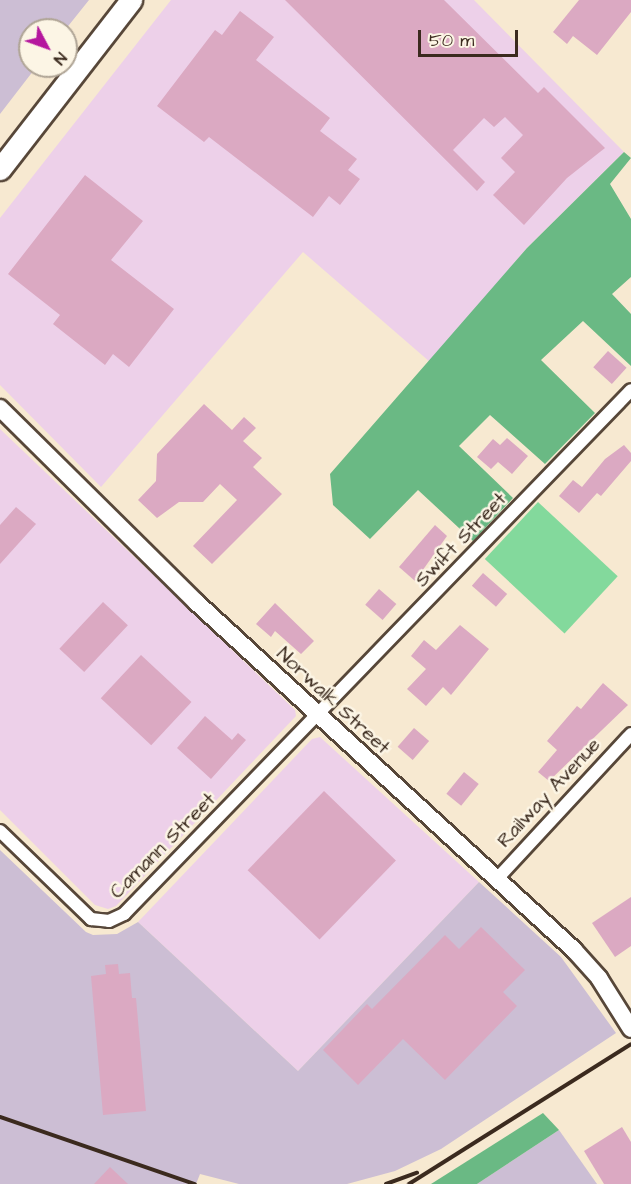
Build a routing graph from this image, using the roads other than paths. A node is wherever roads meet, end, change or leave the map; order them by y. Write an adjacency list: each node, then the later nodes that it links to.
1 (131, 0): 2 (highway)
2 (0, 169)
3 (631, 390): 5 (street, Swift Street)
4 (0, 408): 5 (street, Norwalk Street)
5 (318, 716): 7 (street, Camann Street); 8 (street, Norwalk Street)
6 (631, 734): 8 (street, Railway Avenue)
7 (0, 831)
8 (496, 880): 9 (street, Norwalk Street)
9 (631, 1029)

